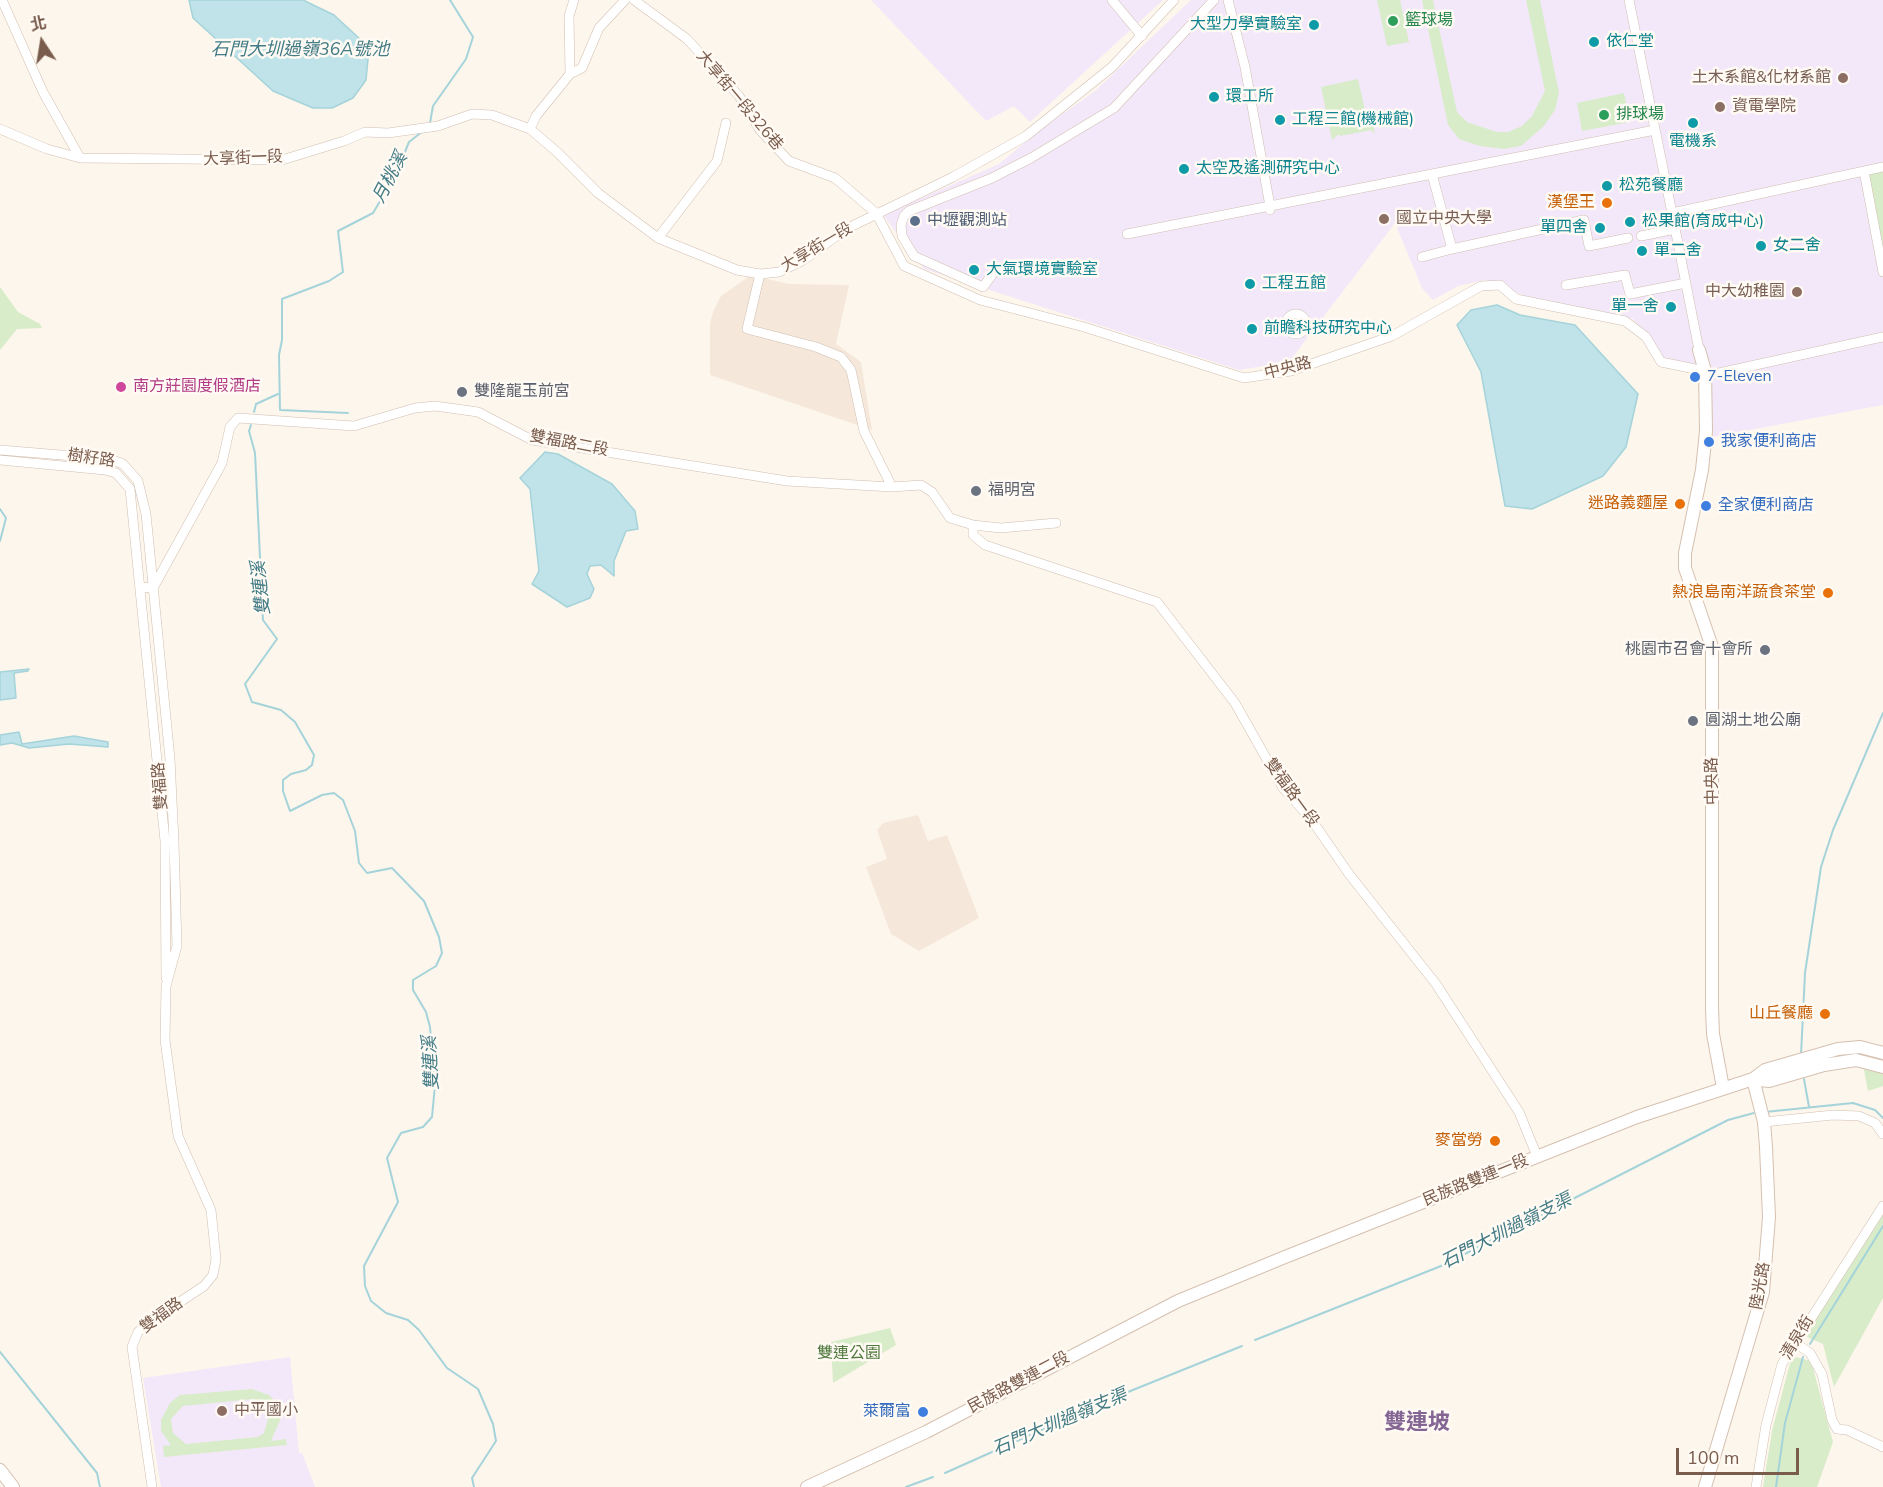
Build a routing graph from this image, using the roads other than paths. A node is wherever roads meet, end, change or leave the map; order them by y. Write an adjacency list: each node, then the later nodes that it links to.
1 (2, 0): 16 (street)
2 (574, 0): 11 (street)
3 (625, 0): 11 (street)
4 (634, 0): 21 (street, 大享街一段326巷)
5 (1112, 0): 10 (street)
6 (1174, 0): 10 (street, 大享街一段)
7 (1212, 0): 30 (street)
8 (1228, 0): 20 (street)
9 (1629, 0): 15 (street)
10 (1142, 36): 21 (street, 大享街一段)
11 (570, 74): 14 (street)
12 (726, 123): 26 (street)
13 (0, 129): 16 (street, 大享街一段)
14 (530, 129): 16 (street, 大享街一段); 26 (street, 大享街一段)
15 (1655, 130): 19 (street); 22 (street)
16 (80, 158)
17 (1883, 167): 18 (street)
18 (1864, 171): 22 (street); 31 (street)
19 (1432, 174): 20 (street); 28 (street)
20 (1270, 208): 24 (street)
21 (876, 213): 32 (street, 大享街一段); 37 (street, 中央路)
22 (1672, 213): 23 (street)
23 (1675, 229): 25 (street); 33 (street)
24 (1127, 234)
25 (1641, 236)
26 (658, 238): 32 (street, 大享街一段)
27 (1628, 238): 28 (street)
28 (1452, 249): 29 (street)
29 (1422, 257)
30 (994, 272)
31 (1883, 272)
32 (760, 274): 41 (street)
33 (1686, 283): 34 (street); 36 (street)
34 (1566, 285)
35 (1883, 337): 38 (street)
36 (1699, 350): 37 (main road, 中央路)
37 (1704, 371): 50 (main road, 中央路)
38 (1719, 373)
39 (0, 450): 45 (street, 樹籽路)
40 (0, 460): 44 (street, 樹籽路)
41 (892, 487): 43 (street, 雙福路二段); 45 (street, 雙福路二段)
42 (1056, 523): 43 (street, 雙福路二段)
43 (973, 525): 53 (street, 雙福路一段)
44 (142, 587): 45 (street); 46 (street, 雙福路)
45 (153, 588): 46 (street, 樹籽路)
46 (166, 986): 60 (street, 雙福路)
47 (1883, 1053): 49 (main road)
48 (1883, 1067): 49 (main road)
49 (1753, 1079): 50 (main road, 民族路雙連一段); 51 (main road, 陸光路)
50 (1724, 1088): 53 (main road, 民族路雙連一段)
51 (1764, 1122): 52 (street); 62 (main road, 陸光路)
52 (1883, 1134)
53 (1537, 1156): 55 (main road, 民族路雙連一段)
54 (1883, 1206): 56 (street, 清泉街)
55 (1230, 1279): 61 (main road, 民族路雙連二段)
56 (1794, 1342): 57 (street); 63 (street, 清泉街)
57 (1883, 1447)
58 (0, 1470): 59 (main road)
59 (7, 1485)
60 (152, 1487)
61 (807, 1487)
62 (1705, 1487)
63 (1756, 1487)

